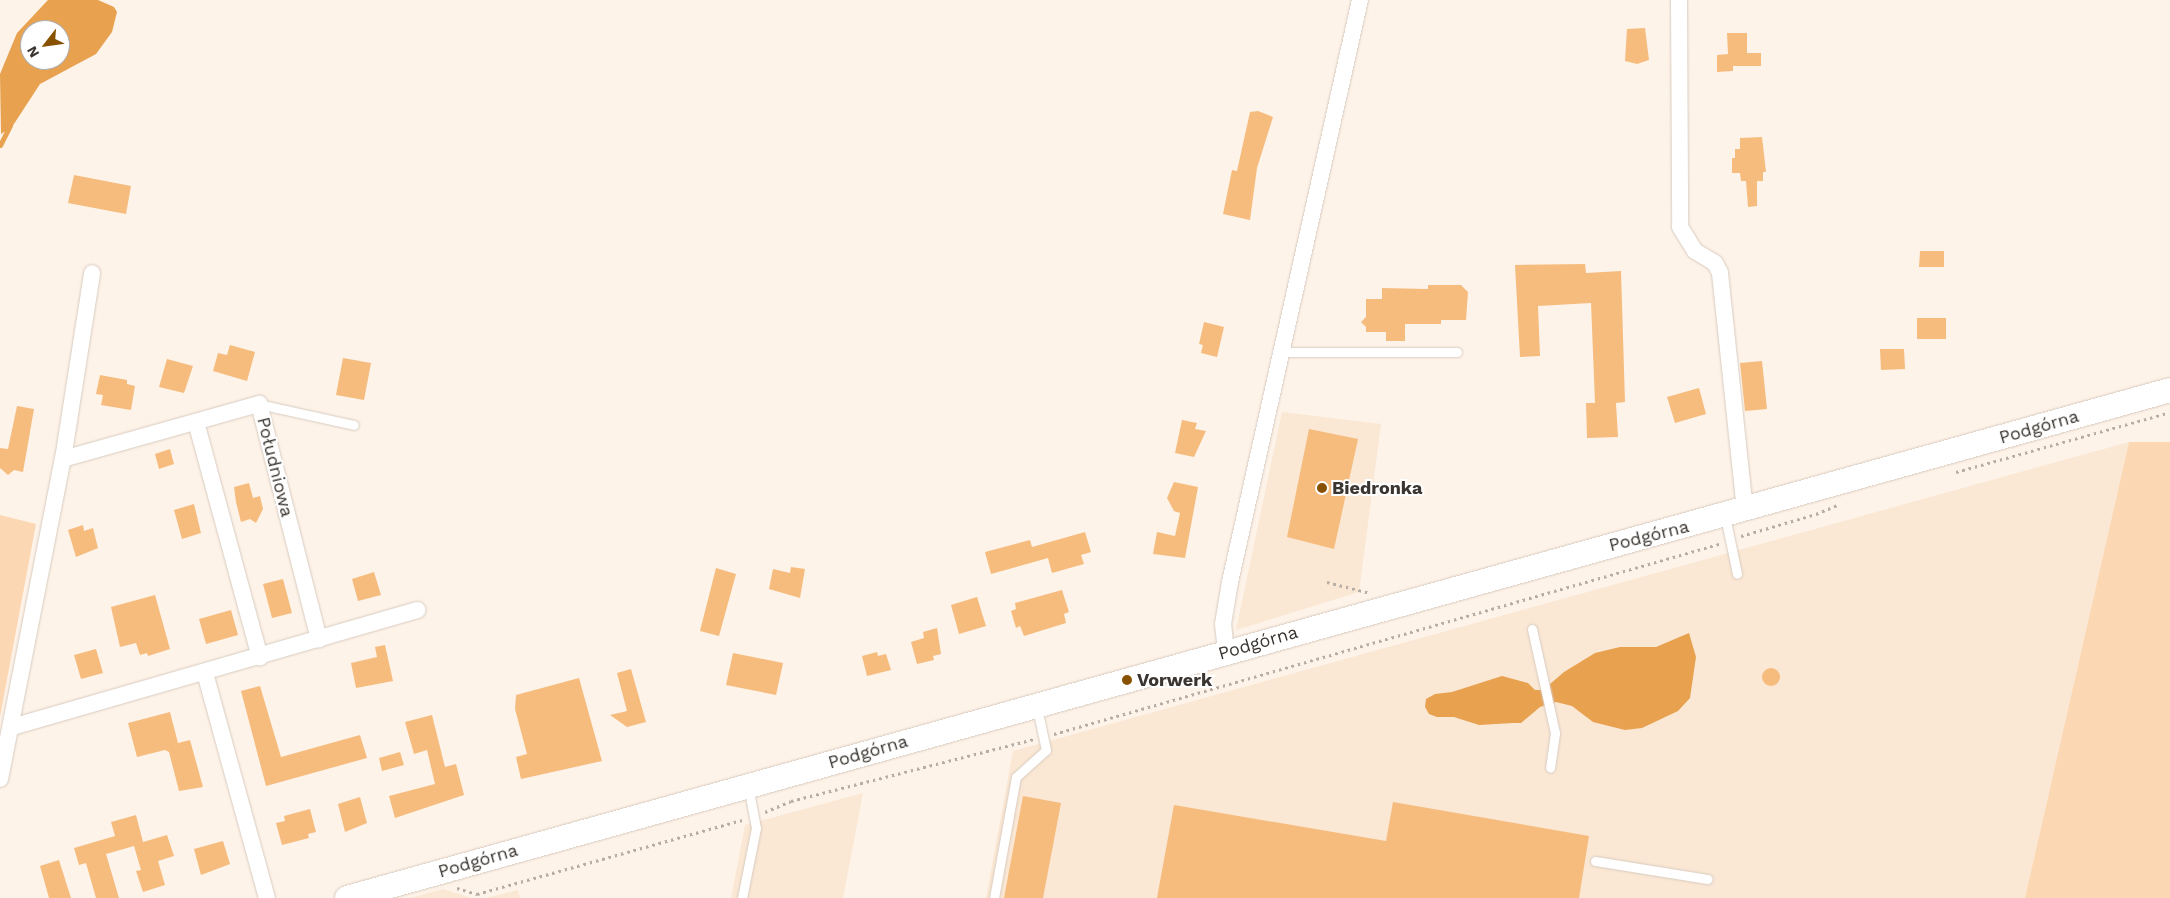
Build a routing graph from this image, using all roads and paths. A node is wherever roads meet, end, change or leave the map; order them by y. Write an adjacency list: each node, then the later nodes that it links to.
1 (1360, 0): 4 (street)
2 (1679, 0): 14 (street)
3 (92, 273): 11 (street)
4 (1280, 352): 5 (lane); 20 (street)
5 (1458, 352)
6 (2170, 390): 14 (main road, Podgórna)
7 (259, 404): 9 (street, Południowa); 10 (lane); 19 (street, Południowa)
8 (2170, 412): 12 (path)
9 (196, 422): 11 (street, Południowa); 21 (street)
10 (354, 425)
11 (64, 459): 24 (street)
12 (1949, 474)
13 (1844, 502): 15 (path)
14 (1735, 513): 15 (lane); 20 (main road, Podgórna)
15 (1730, 540): 16 (lane); 25 (path)
16 (1737, 574)
17 (417, 610): 19 (street)
18 (1532, 630): 26 (lane)
19 (319, 639): 21 (street)
20 (1226, 652): 23 (main road, Podgórna)
21 (260, 657): 22 (street)
22 (205, 673): 24 (street); 33 (street)
23 (1037, 705): 25 (lane); 28 (main road, Podgórna)
24 (12, 727): 27 (street)
25 (1043, 737): 29 (path); 36 (lane)
26 (1550, 768)
27 (0, 779)
28 (748, 786): 29 (lane); 34 (main road, Podgórna)
29 (754, 816): 32 (path); 35 (lane)
30 (1595, 861): 31 (lane)
31 (1708, 879)
32 (452, 886)
33 (267, 898)
34 (347, 898)
35 (742, 898)
36 (994, 898)

